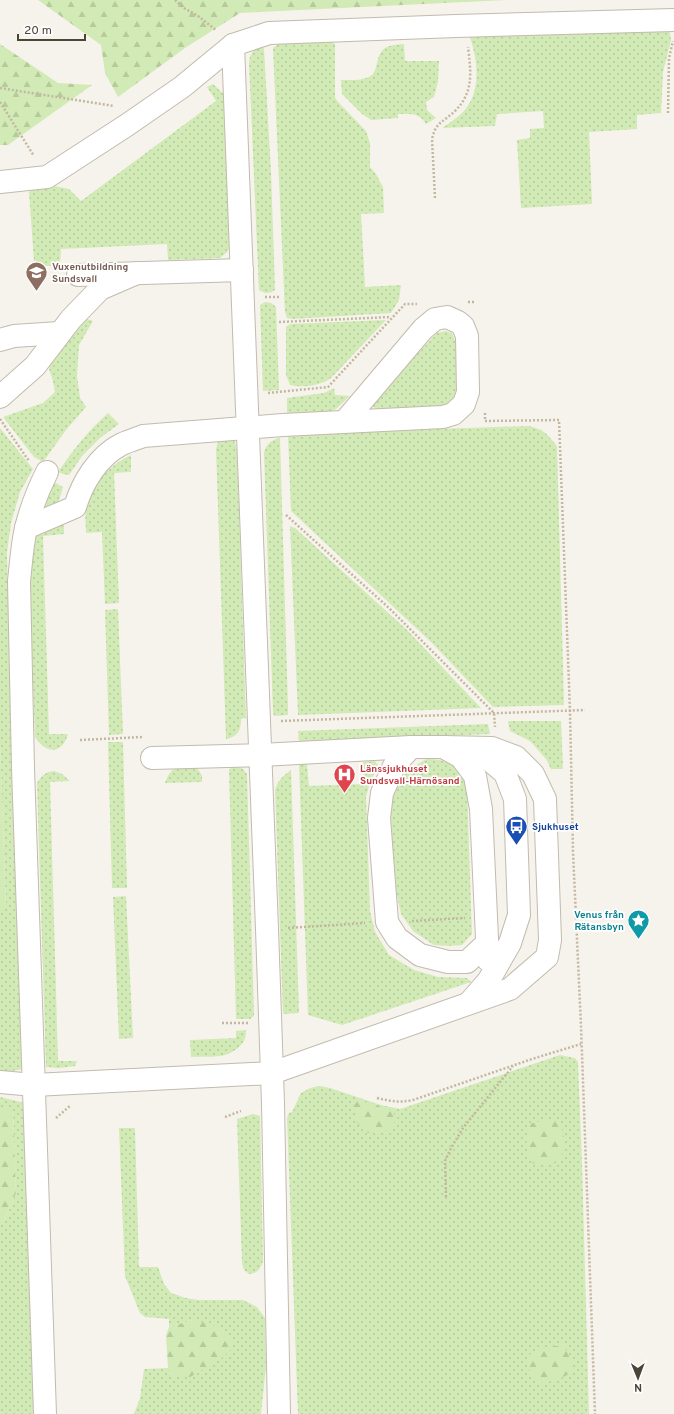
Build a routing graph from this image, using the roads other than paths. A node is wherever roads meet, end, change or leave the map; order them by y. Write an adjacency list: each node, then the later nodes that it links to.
1 (674, 20): 2 (street)
2 (234, 45): 3 (street); 4 (street)
3 (0, 182)
4 (242, 270): 5 (street); 11 (street)
5 (136, 273): 6 (street); 7 (street)
6 (78, 276)
7 (59, 333): 8 (street); 9 (street)
8 (0, 340)
9 (0, 397)
10 (345, 421): 10 (street); 11 (street)
11 (249, 428): 13 (street); 17 (street)
12 (47, 472): 13 (street)
13 (26, 528): 24 (street)
14 (411, 747): 15 (street); 17 (street); 19 (street)
15 (443, 747): 16 (street); 19 (street)
16 (467, 747): 20 (street); 21 (street)
17 (261, 755): 18 (street); 22 (street)
18 (152, 758)
19 (486, 944): 20 (street)
20 (489, 980): 21 (street)
21 (466, 1005): 22 (street)
22 (272, 1073): 24 (street); 26 (street)
23 (0, 1082): 24 (street)
24 (34, 1085): 25 (street)
25 (45, 1414)
26 (279, 1414)

